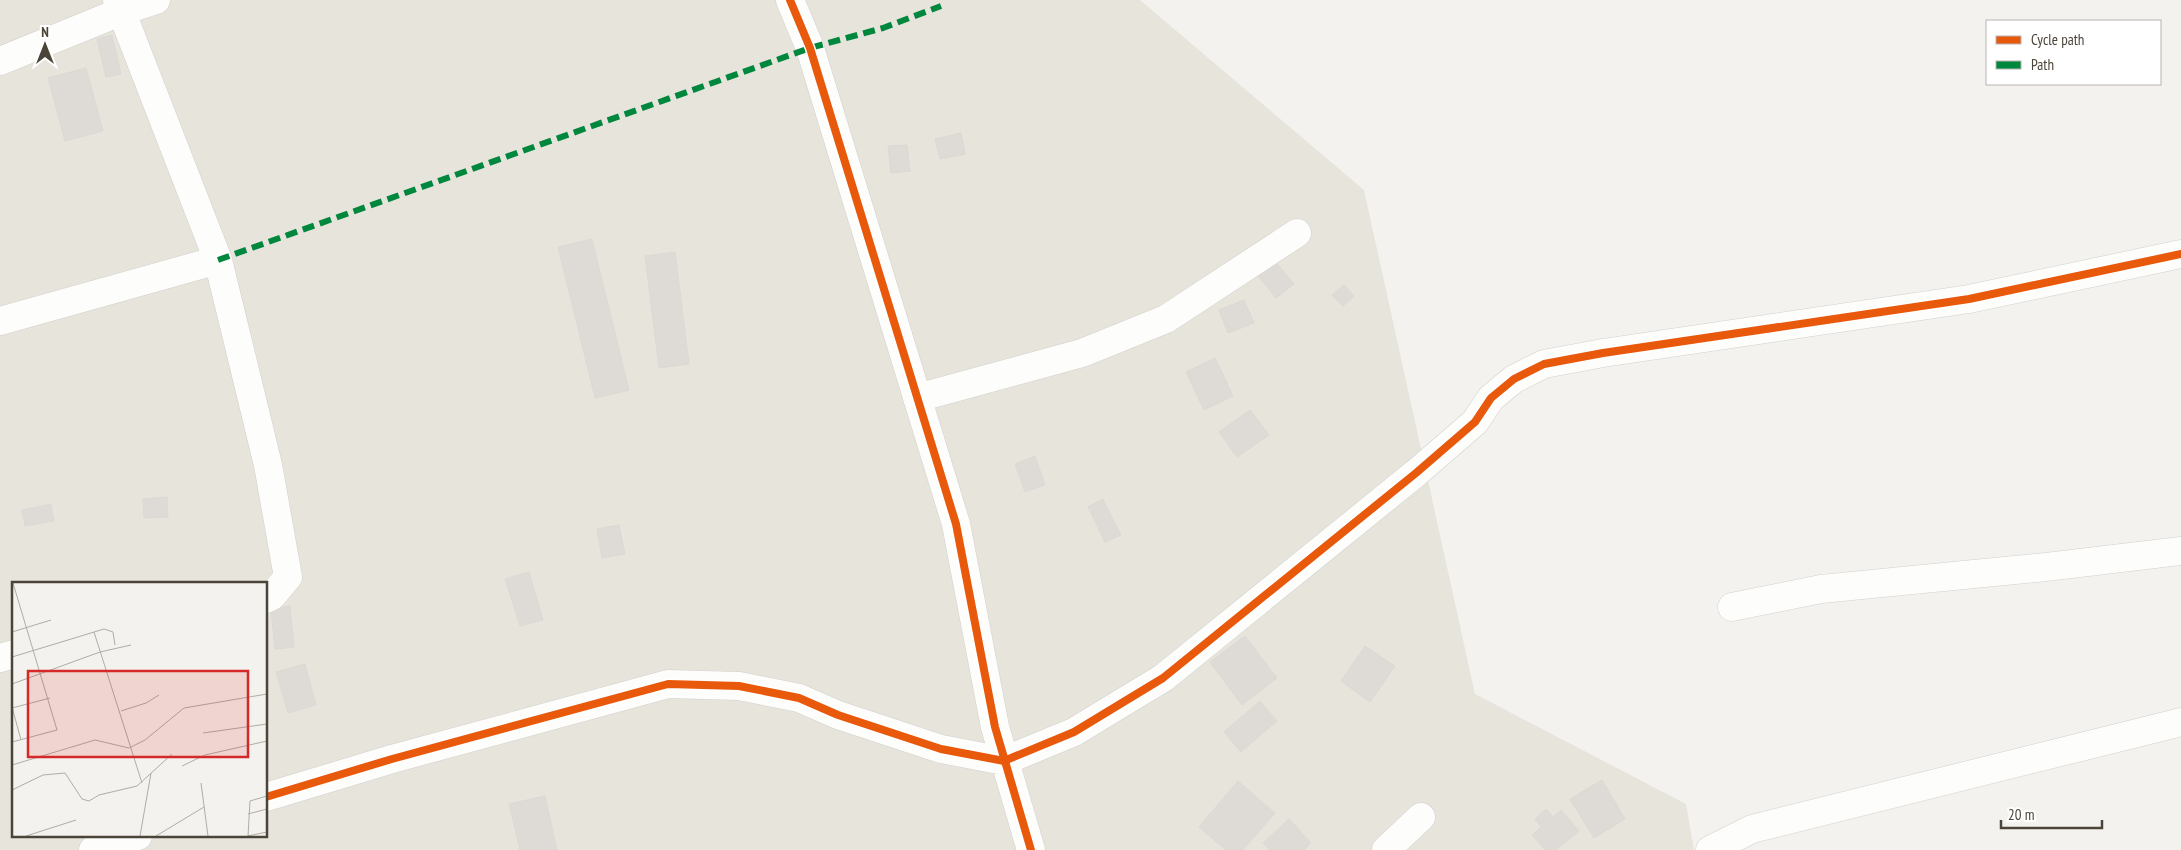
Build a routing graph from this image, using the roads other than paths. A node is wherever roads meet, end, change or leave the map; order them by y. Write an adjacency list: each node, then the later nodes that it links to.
1 (156, 0): 3 (street)
2 (790, 0): 9 (street)
3 (118, 6): 4 (street); 7 (street)
4 (0, 61)
5 (1296, 233): 9 (street)
6 (2181, 254): 14 (street)
7 (218, 260): 8 (street); 11 (street)
8 (0, 321)
9 (917, 398): 14 (street)
10 (2181, 551): 12 (street)
11 (268, 598)
12 (1732, 607)
13 (2181, 722): 21 (street)
14 (1004, 762): 15 (street); 19 (street)
15 (268, 796)
16 (1421, 817): 20 (street)
17 (132, 838): 18 (street)
18 (93, 850)
19 (1031, 850)
20 (1386, 850)
21 (1710, 850)

